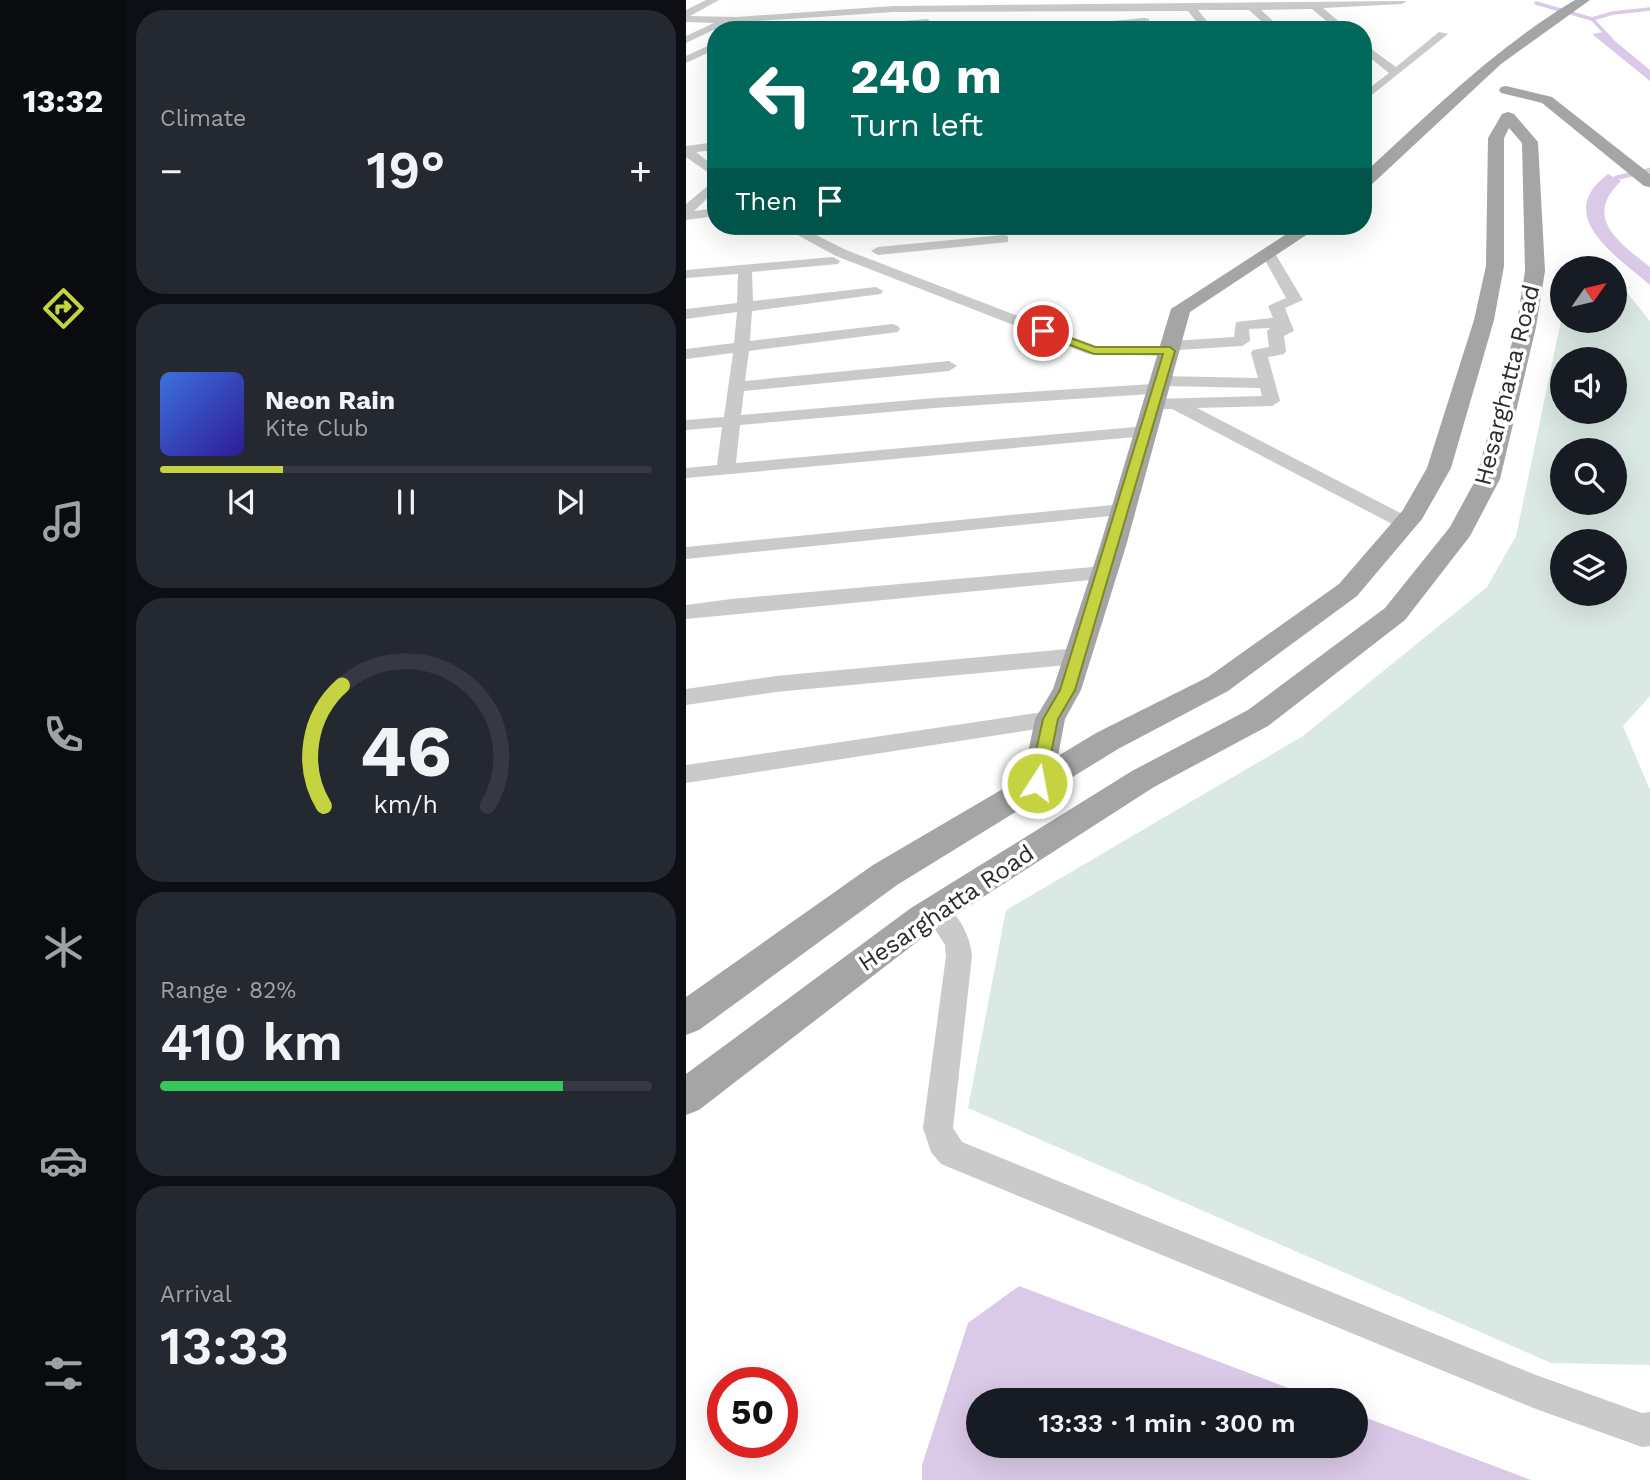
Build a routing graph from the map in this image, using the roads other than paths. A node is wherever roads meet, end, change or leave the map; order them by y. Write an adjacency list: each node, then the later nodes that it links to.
1 (714, 0): 9 (street)
2 (1584, 0): 25 (main road)
3 (1402, 2): 4 (street)
4 (1314, 6): 5 (street); 19 (street)
5 (1251, 7): 8 (street); 18 (street)
6 (1100, 8): 7 (street); 8 (street); 14 (street); 15 (street)
7 (881, 9): 11 (street); 13 (street)
8 (1194, 12): 16 (street); 17 (street)
9 (686, 13)
10 (686, 19): 11 (street)
11 (736, 20): 12 (street)
12 (723, 21)
13 (884, 21)
14 (961, 21)
15 (1110, 21)
16 (1132, 21)
17 (1202, 21)
18 (1267, 21)
19 (1333, 21)
20 (707, 29): 22 (street)
21 (1443, 34): 27 (street)
22 (686, 40)
23 (707, 50): 26 (street)
24 (1372, 53): 27 (street)
25 (1503, 56): 29 (main road); 33 (main road)
26 (686, 60)
27 (1396, 73): 28 (street)
28 (1372, 92)
29 (1507, 104): 34 (main road); 64 (main road, Hesarghatta Road); 73 (main road, Hesarghatta Road)
30 (707, 148): 31 (street)
31 (686, 151): 32 (street)
32 (707, 168)
33 (1372, 175)
34 (1650, 182)
35 (707, 186): 37 (street)
36 (707, 213): 37 (street)
37 (686, 214)
38 (806, 235): 52 (street)
39 (1290, 235): 42 (main road)
40 (1003, 239): 41 (street)
41 (878, 251)
42 (1268, 253): 49 (street); 52 (main road)
43 (832, 261): 44 (street)
44 (745, 269): 45 (street); 47 (street)
45 (686, 274)
46 (876, 291): 47 (street)
47 (747, 307): 48 (street); 51 (street)
48 (686, 314)
49 (1282, 322): 52 (street); 55 (street)
50 (892, 329): 51 (street)
51 (743, 347): 53 (street); 56 (street)
52 (1170, 348): 57 (main road)
53 (686, 354)
54 (949, 366): 56 (street)
55 (1268, 383): 57 (street); 57 (street)
56 (738, 387): 58 (street)
57 (1162, 395): 58 (street); 60 (main road); 64 (street)
58 (730, 422): 59 (street); 61 (street)
59 (686, 425)
60 (1146, 431): 61 (street); 63 (main road)
61 (726, 469): 62 (street)
62 (686, 474)
63 (1123, 510): 65 (street); 66 (main road)
64 (1405, 523): 72 (main road, Hesarghatta Road)
65 (686, 553)
66 (1104, 573): 67 (street); 68 (main road)
67 (686, 612)
68 (1078, 656): 69 (street); 70 (main road)
69 (686, 697)
70 (1051, 719): 71 (street); 72 (main road)
71 (686, 774)
72 (1037, 783): 74 (main road, Hesarghatta Road)
73 (936, 910): 75 (main road, Hesarghatta Road); 76 (street)
74 (686, 1018)
75 (686, 1097)
76 (1650, 1429)

